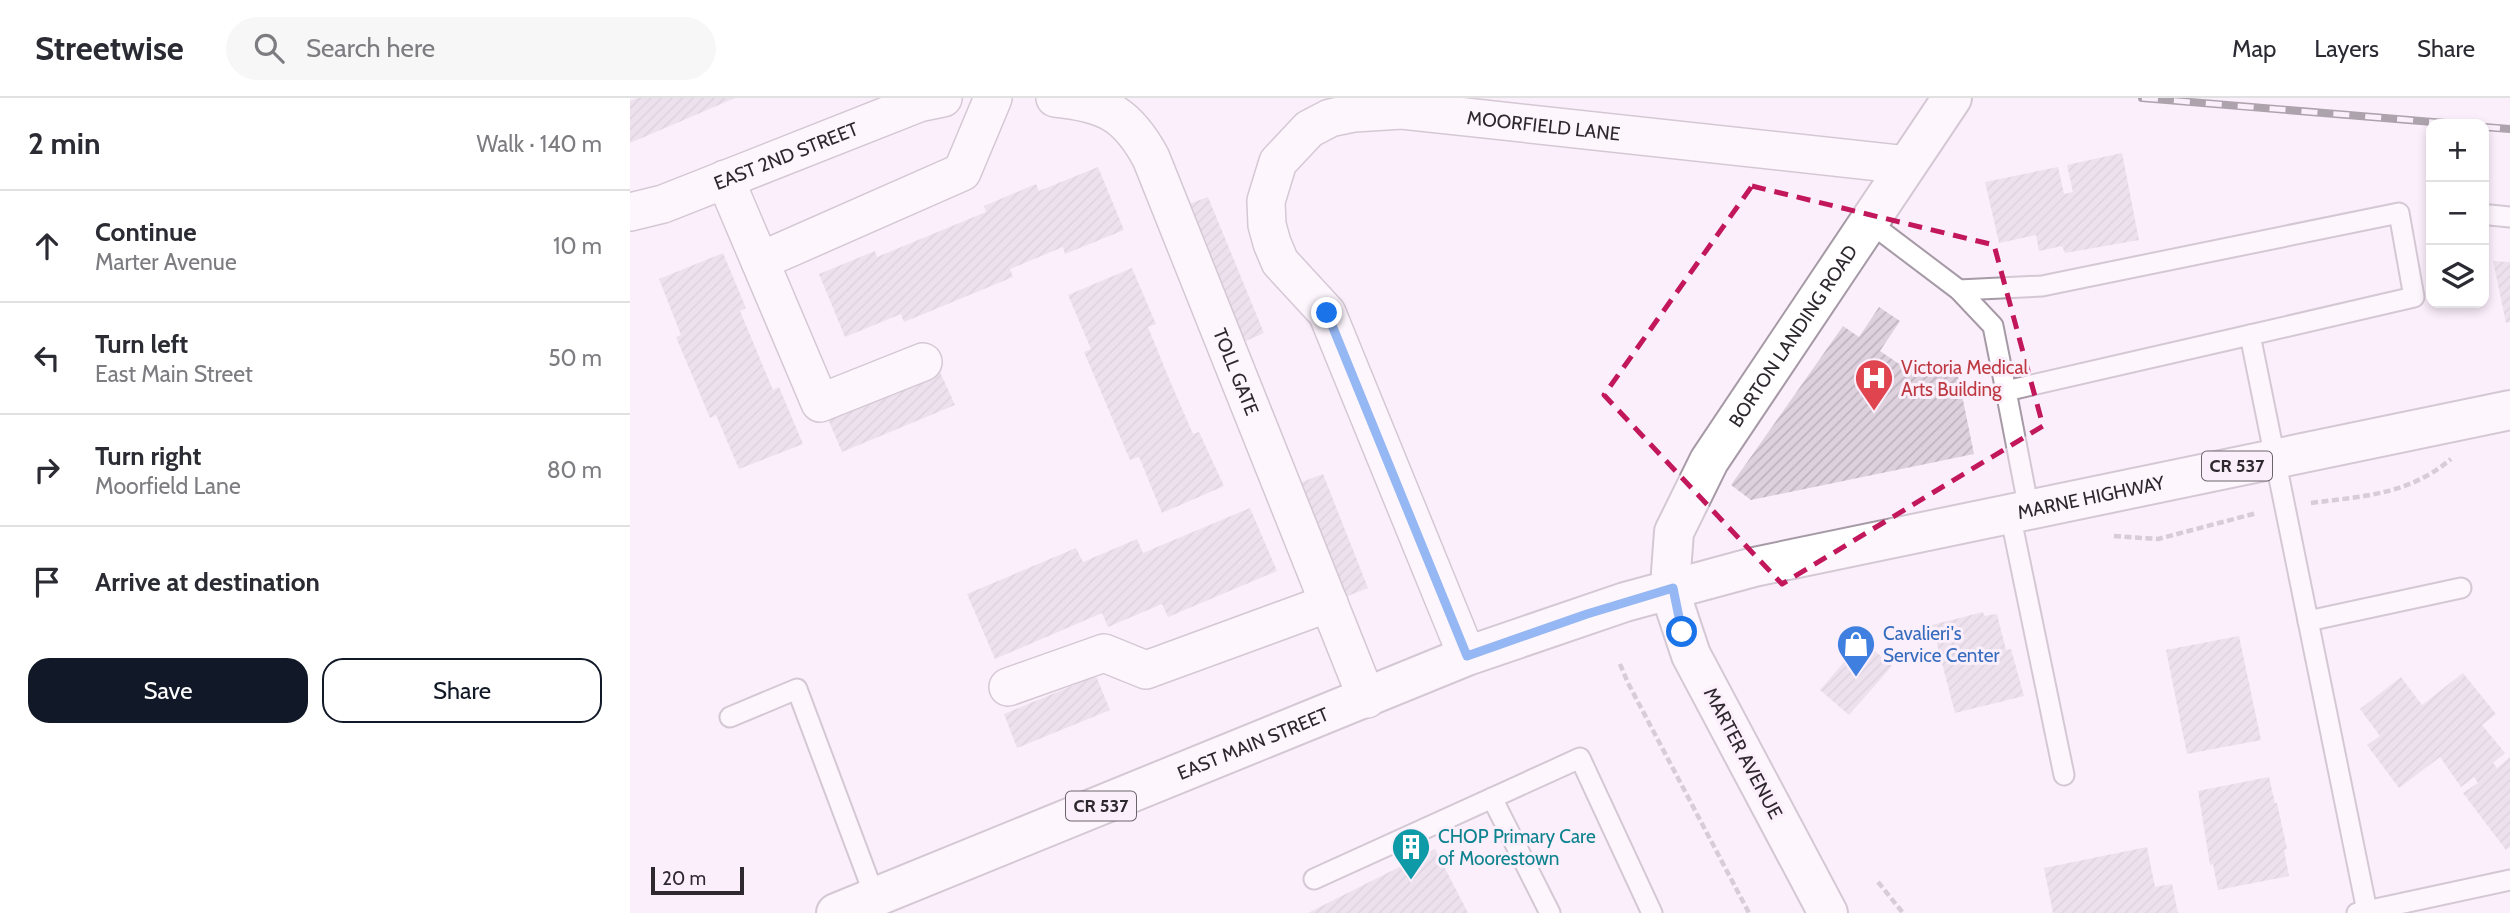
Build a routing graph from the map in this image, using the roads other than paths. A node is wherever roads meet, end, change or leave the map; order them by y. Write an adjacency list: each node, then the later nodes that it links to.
1 (943, 98): 6 (street, EAST 2ND STREET)
2 (993, 98): 11 (street)
3 (1055, 98): 21 (street, TOLL GATE)
4 (1952, 98): 5 (main road, BORTON LANDING ROAD)
5 (1907, 165): 10 (main road, BORTON LANDING ROAD); 23 (street, MOORFIELD LANE)
6 (725, 179): 7 (street, EAST 2ND STREET); 11 (street)
7 (630, 212)
8 (2490, 215): 9 (lane)
9 (2510, 217)
10 (1869, 222): 12 (lane); 19 (main road, BORTON LANDING ROAD)
11 (760, 261): 14 (street)
12 (1959, 290): 13 (lane); 15 (lane)
13 (2250, 335): 15 (lane); 17 (lane)
14 (923, 362)
15 (2006, 391): 18 (lane)
16 (2510, 410): 17 (main road, MARNE HIGHWAY / CR 537)
17 (2274, 459): 18 (main road, MARNE HIGHWAY / CR 537); 22 (lane)
18 (2020, 512): 19 (main road, MARNE HIGHWAY / CR 537); 27 (lane)
19 (1673, 588): 23 (main road, EAST MAIN STREET / CR 537); 36 (main road, MARTER AVENUE)
20 (2461, 588): 22 (lane)
21 (1329, 603): 24 (street); 25 (street, TOLL GATE)
22 (2308, 621): 32 (lane)
23 (1467, 656): 25 (main road, EAST MAIN STREET / CR 537)
24 (1008, 687)
25 (1367, 699): 31 (main road, EAST MAIN STREET / CR 537)
26 (730, 718): 31 (lane)
27 (2064, 775)
28 (1492, 797): 29 (lane); 34 (lane); 35 (lane)
29 (1314, 879)
30 (2510, 880): 32 (lane)
31 (879, 905): 33 (main road, EAST MAIN STREET / CR 537)
32 (2361, 912)
33 (836, 913)
34 (1550, 913)
35 (1652, 913)
36 (1828, 913)

